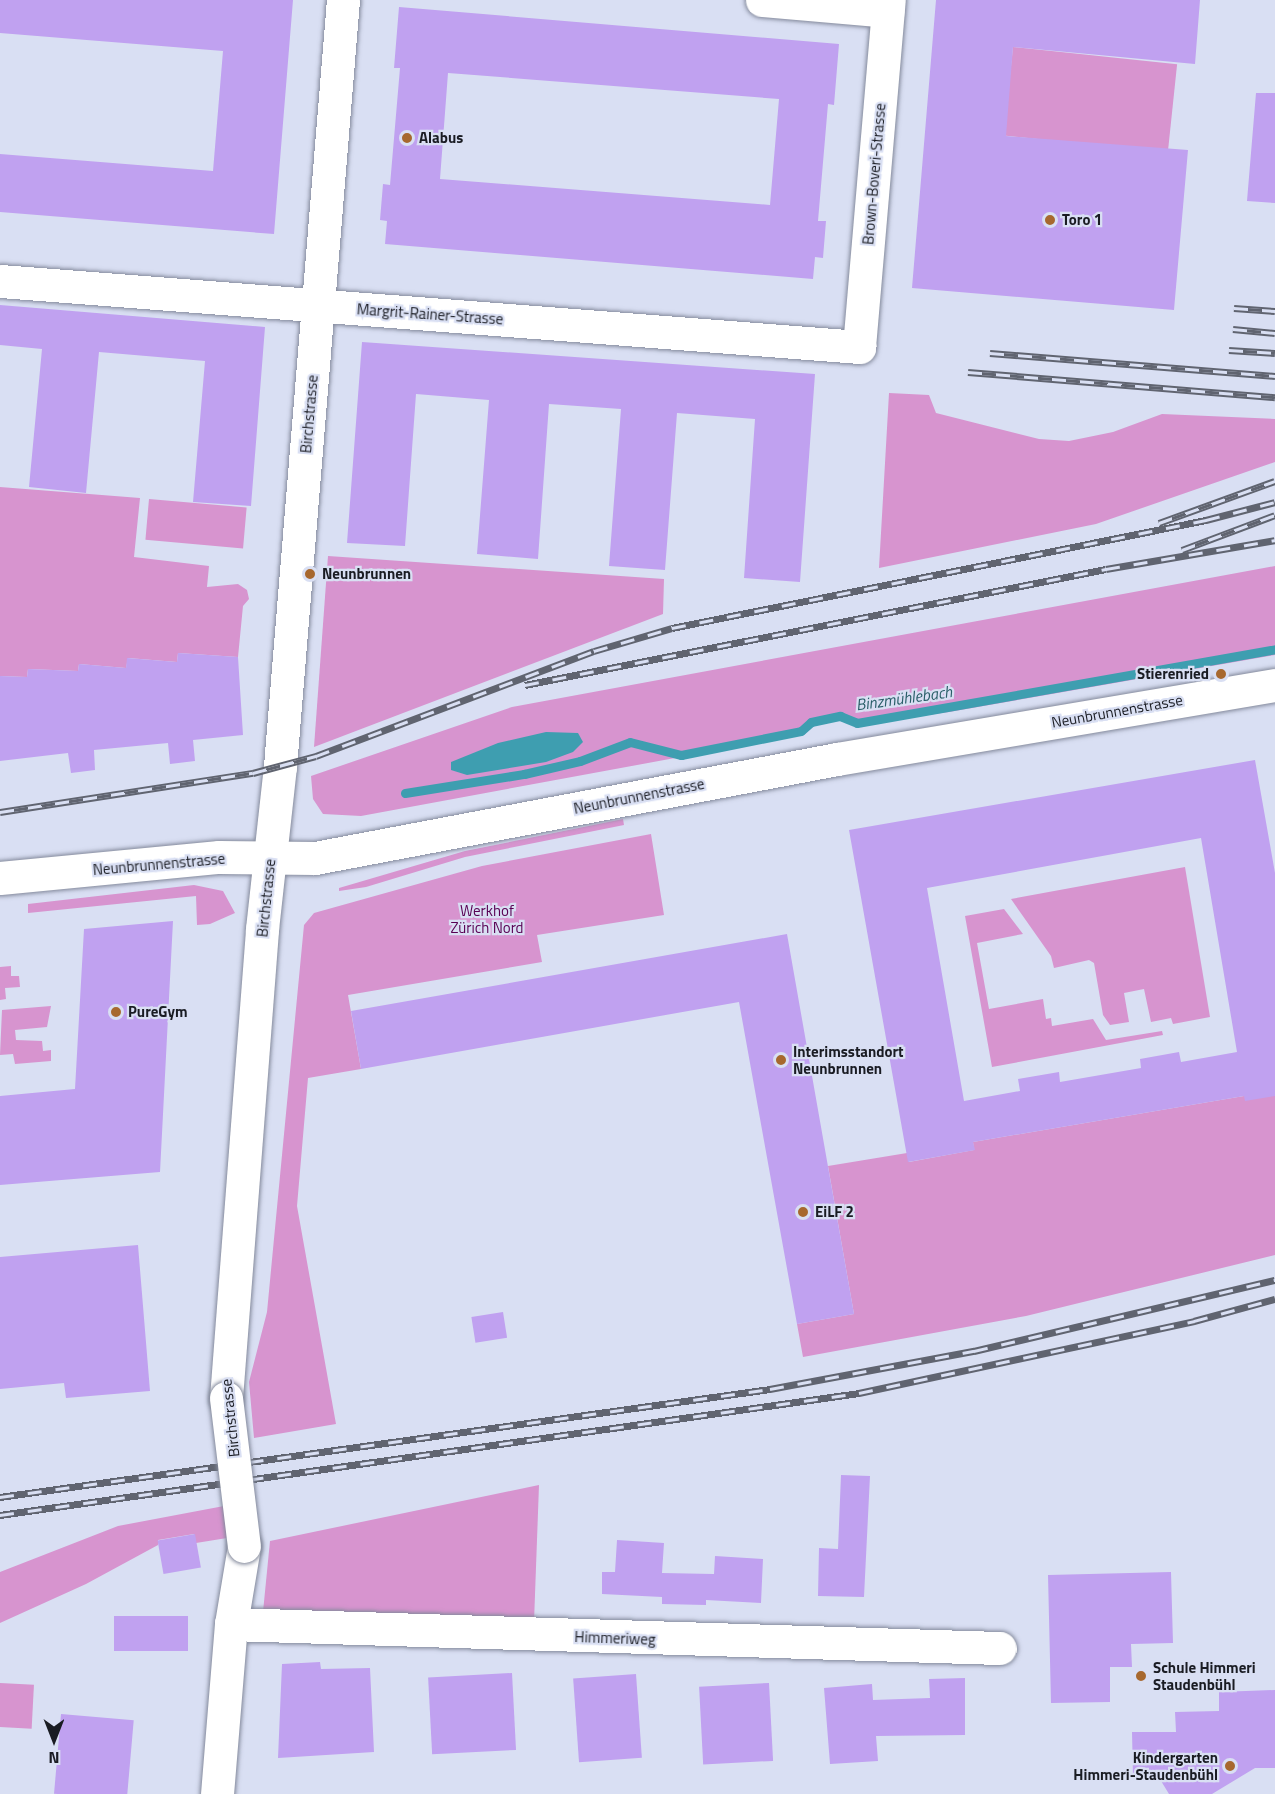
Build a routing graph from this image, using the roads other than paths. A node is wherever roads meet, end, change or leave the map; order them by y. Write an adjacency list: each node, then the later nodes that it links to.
1 (343, 0): 5 (street, Birchstrasse)
2 (762, 0): 3 (street)
3 (889, 5): 6 (street, Brown-Boveri-Strasse)
4 (0, 281): 5 (street, Margrit-Rainer-Strasse)
5 (318, 305): 6 (street, Margrit-Rainer-Strasse); 8 (street, Birchstrasse)
6 (859, 347)
7 (1275, 685): 8 (street, Neunbrunnenstrasse)
8 (270, 858): 9 (street, Neunbrunnenstrasse); 10 (street, Birchstrasse, bridge)
9 (0, 879)
10 (231, 1624): 11 (street, Himmeriweg); 12 (street, Birchstrasse)
11 (1000, 1648)
12 (217, 1794)

